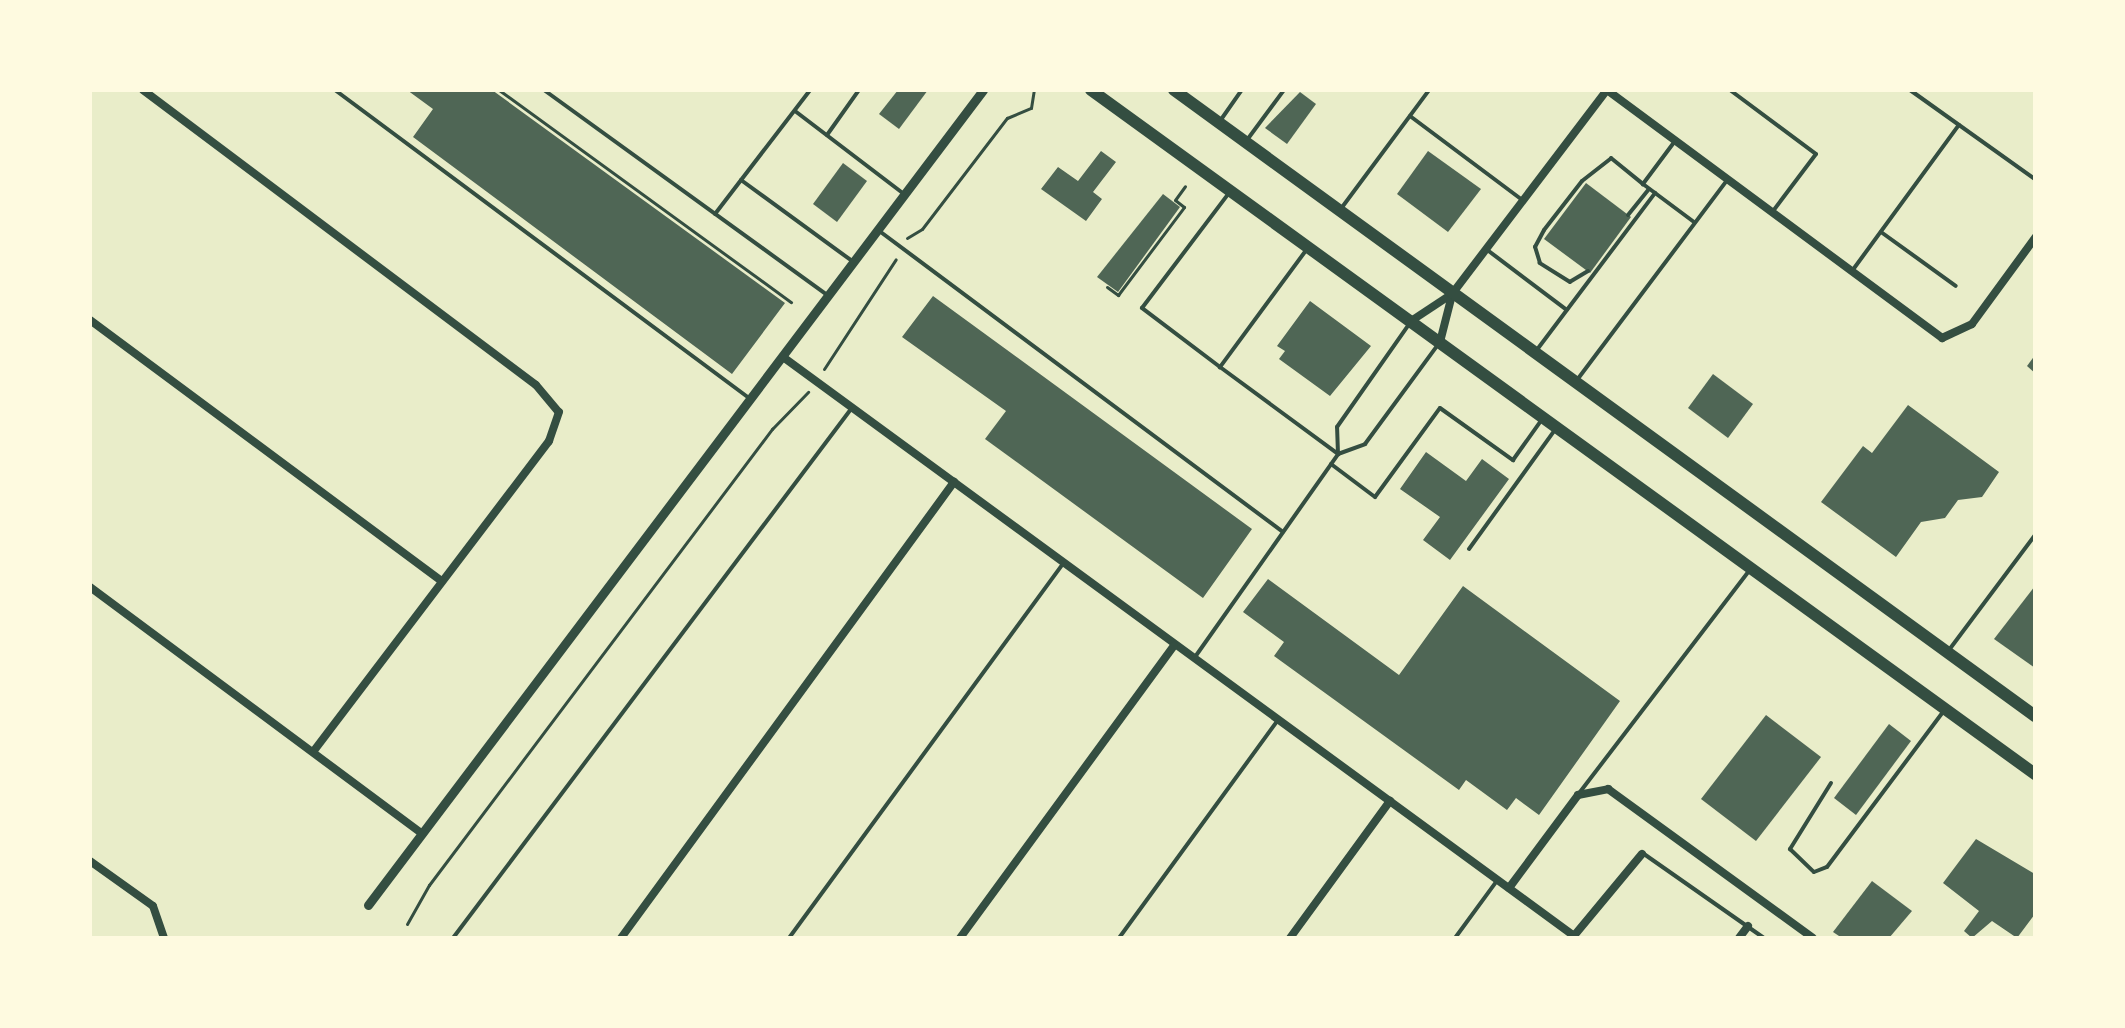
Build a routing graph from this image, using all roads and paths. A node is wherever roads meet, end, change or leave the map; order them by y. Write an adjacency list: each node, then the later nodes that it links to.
1 (143, 90): 75 (street)
2 (335, 90): 63 (lane)
3 (499, 90): 53 (path)
4 (544, 90): 36 (lane)
5 (810, 90): 17 (lane)
6 (859, 90): 21 (lane)
7 (983, 90): 32 (street)
8 (1034, 90): 42 (path)
9 (1091, 90): 30 (main road)
10 (1174, 90): 19 (main road)
11 (1242, 90): 19 (lane)
12 (1284, 90): 23 (lane)
13 (1429, 90): 18 (lane)
14 (1607, 90): 22 (street); 33 (street)
15 (1730, 90): 35 (lane)
16 (1910, 90): 20 (lane)
17 (795, 111): 21 (lane); 25 (lane)
18 (1410, 116): 33 (lane); 34 (lane)
19 (1219, 123): 23 (main road)
20 (1959, 125): 24 (lane); 40 (lane)
21 (827, 135): 32 (lane)
22 (1675, 141): 26 (street); 27 (lane)
23 (1245, 142): 34 (main road)
24 (2035, 179)
25 (741, 180): 36 (lane); 46 (lane)
26 (1727, 180): 35 (street); 38 (lane)
27 (1643, 184): 29 (lane); 47 (lane)
28 (1185, 186): 50 (path)
29 (1649, 188): 31 (lane); 37 (lane)
30 (1231, 191): 43 (main road); 60 (lane)
31 (1655, 193): 38 (lane); 54 (lane)
32 (905, 194): 39 (street)
33 (1523, 201): 44 (street)
34 (1339, 211): 51 (main road)
35 (1771, 213): 48 (street)
36 (715, 214): 52 (lane)
37 (1628, 215)
38 (1695, 223): 62 (lane)
39 (878, 230): 42 (lane); 46 (street)
40 (1881, 232): 48 (lane); 49 (lane)
41 (2035, 238): 45 (street)
42 (902, 248): 61 (path); 70 (lane)
43 (1309, 248): 56 (main road); 60 (lane)
44 (1486, 249): 51 (street); 54 (lane)
45 (2032, 250): 48 (street)
46 (854, 263): 52 (street)
47 (1588, 271)
48 (1851, 273)
49 (1956, 286)
50 (1107, 287)
51 (1452, 294): 56 (street); 57 (street); 58 (main road)
52 (829, 296): 59 (street)
53 (791, 302)
54 (1567, 310): 58 (lane)
55 (90, 320): 75 (street)
56 (1411, 321): 57 (main road); 67 (lane)
57 (1440, 342): 65 (main road); 67 (lane)
58 (1534, 353): 62 (main road)
59 (783, 357): 61 (street); 63 (street)
60 (1220, 367): 67 (lane)
61 (816, 381): 64 (street); 94 (path)
62 (1575, 383): 78 (main road)
63 (751, 399): 88 (street)
64 (852, 407): 69 (street); 98 (lane)
65 (1543, 417): 66 (main road); 68 (lane)
66 (1557, 427): 72 (lane); 74 (main road)
67 (1338, 454): 68 (lane)
68 (1331, 464): 70 (lane)
69 (954, 482): 73 (street); 99 (street)
70 (1283, 532): 79 (lane)
71 (2035, 535): 78 (lane)
72 (1469, 549)
73 (1063, 563): 77 (street); 100 (lane)
74 (1751, 568): 80 (main road); 86 (lane)
75 (441, 581): 83 (street)
76 (90, 587): 83 (street)
77 (1174, 646): 79 (street); 101 (street)
78 (1947, 652): 81 (main road)
79 (1193, 659): 82 (street)
80 (1945, 709): 84 (main road); 85 (lane)
81 (2035, 716)
82 (1278, 720): 87 (street); 102 (lane)
83 (314, 751): 88 (street)
84 (2035, 774)
85 (1831, 783)
86 (1578, 795): 92 (street); 107 (street)
87 (1390, 801): 91 (street); 103 (street)
88 (422, 834): 93 (street)
89 (1642, 854): 95 (lane); 97 (street)
90 (90, 861): 96 (street)
91 (1498, 880): 92 (street); 104 (lane)
92 (1509, 888): 97 (street)
93 (368, 905)
94 (407, 924)
95 (1748, 926): 105 (street); 106 (lane)
96 (164, 934)
97 (1574, 937)
98 (453, 938)
99 (621, 938)
100 (789, 938)
101 (960, 938)
102 (1119, 938)
103 (1290, 938)
104 (1455, 938)
105 (1739, 938)
106 (1764, 938)
107 (1813, 938)

